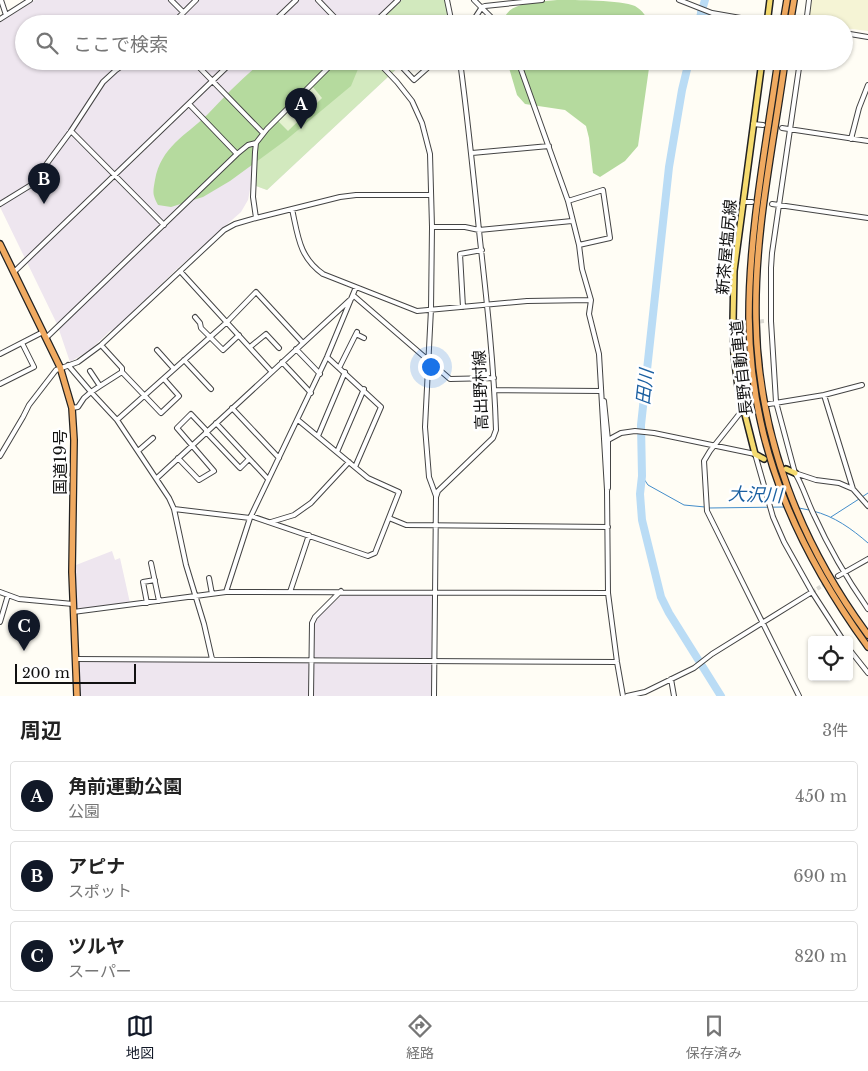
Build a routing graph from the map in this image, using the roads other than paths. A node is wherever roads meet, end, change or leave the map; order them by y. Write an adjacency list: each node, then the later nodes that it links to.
1 (1, 0): 18 (street)
2 (30, 0): 18 (street)
3 (171, 0): 17 (street)
4 (196, 0): 17 (street)
5 (296, 0): 20 (street)
6 (318, 0): 21 (street)
7 (398, 0): 22 (street)
8 (447, 0): 23 (street)
9 (474, 0): 16 (street)
10 (542, 0): 16 (street)
11 (678, 0): 26 (street)
12 (770, 0): 27 (main road)
13 (787, 0): 28 (highway)
14 (794, 0): 29 (highway)
15 (809, 0): 30 (street)
16 (482, 7): 24 (street); 25 (street)
17 (183, 12): 19 (street)
18 (6, 15): 31 (street)
19 (180, 15)
20 (280, 15)
21 (332, 15)
22 (382, 15)
23 (450, 15)
24 (477, 15)
25 (490, 15)
26 (722, 15)
27 (768, 15)
28 (784, 15)
29 (792, 15)
30 (807, 15)
31 (0, 19)
32 (853, 34): 33 (street)
33 (868, 37)
34 (116, 70): 55 (street)
35 (202, 70): 47 (street)
36 (224, 70): 47 (street)
37 (326, 70): 56 (street)
38 (385, 70): 64 (street)
39 (405, 70): 40 (street)
40 (425, 70)
41 (461, 70): 61 (street, 高出野村線)
42 (521, 70): 60 (street)
43 (761, 70): 51 (main road, 新茶屋塩尻線)
44 (777, 70): 198 (highway, 長野自動車道)
45 (784, 70): 196 (highway, 長野自動車道)
46 (799, 70): 54 (street)
47 (212, 81): 50 (street); 56 (street)
48 (868, 85): 49 (street)
49 (867, 92): 57 (street)
50 (188, 104): 62 (street); 63 (street)
51 (753, 124): 52 (street); 66 (main road, 新茶屋塩尻線)
52 (763, 125)
53 (782, 128): 54 (street)
54 (789, 129): 57 (street); 70 (street)
55 (71, 131): 63 (street); 68 (street)
56 (263, 133): 59 (street)
57 (851, 139): 58 (street)
58 (868, 141)
59 (256, 143): 62 (street); 72 (street)
60 (549, 146): 61 (street); 65 (street)
61 (472, 153): 77 (street, 高出野村線)
62 (237, 154): 75 (street)
63 (115, 175): 75 (street); 82 (street)
64 (431, 195): 71 (street); 76 (street)
65 (568, 201): 74 (street); 79 (street)
66 (743, 202): 67 (street); 92 (main road, 新茶屋塩尻線)
67 (752, 202)
68 (0, 204)
69 (772, 204): 70 (street)
70 (778, 204): 73 (street); 90 (street)
71 (292, 209): 72 (street); 83 (street)
72 (256, 218): 81 (street)
73 (868, 218)
74 (572, 221): 77 (street); 79 (street)
75 (164, 225): 95 (street)
76 (432, 227): 77 (street); 88 (street)
77 (480, 230): 80 (street, 高出野村線)
78 (0, 244): 82 (highway, 国道19号)
79 (579, 245): 85 (street)
80 (482, 250): 86 (street, 高出野村線); 87 (street)
81 (180, 271): 91 (street); 101 (street)
82 (14, 272): 95 (highway, 国道19号)
83 (356, 287): 84 (street); 88 (street)
84 (354, 296): 100 (street); 107 (street); 109 (street)
85 (591, 300): 86 (street); 128 (street)
86 (487, 305): 87 (street); 120 (street, 高出野村線)
87 (463, 307): 88 (street)
88 (431, 310): 109 (street)
89 (195, 317): 97 (street)
90 (771, 321): 94 (street); 133 (street)
91 (227, 322): 96 (street); 97 (street); 100 (street)
92 (733, 322): 93 (street); 138 (main road, 新茶屋塩尻線)
93 (744, 322)
94 (765, 322)
95 (44, 335): 99 (street); 112 (highway, 国道19号)
96 (239, 335): 97 (street); 102 (street)
97 (210, 337): 108 (street)
98 (364, 338): 113 (street)
99 (22, 343): 106 (street); 122 (street)
100 (303, 343): 104 (street)
101 (101, 345): 111 (street); 117 (street)
102 (250, 347): 103 (street); 115 (street)
103 (279, 348)
104 (296, 349): 110 (street); 119 (street)
105 (157, 350): 114 (street)
106 (0, 354)
107 (327, 357): 113 (street); 119 (street)
108 (184, 360): 114 (street); 125 (street)
109 (429, 361): 120 (street); 164 (street)
110 (282, 362): 115 (street); 130 (street)
111 (68, 365): 112 (street); 129 (street)
112 (60, 368): 136 (highway, 国道19号); 151 (street)
113 (339, 368): 118 (street)
114 (174, 369): 121 (street)
115 (271, 371): 137 (street)
116 (90, 372): 124 (street)
117 (122, 372): 124 (street); 132 (street)
118 (345, 372): 126 (street); 143 (street)
119 (320, 374): 130 (street)
120 (494, 378): 127 (street, 高出野村線)
121 (164, 379): 132 (street); 132 (street)
122 (0, 384)
123 (862, 385): 131 (street)
124 (100, 386): 129 (street)
125 (211, 388)
126 (364, 389): 149 (street); 157 (street)
127 (494, 390): 128 (street); 164 (street, 高出野村線)
128 (601, 391): 145 (street); 163 (street)
129 (91, 392): 136 (street); 139 (street)
130 (311, 393): 140 (street)
131 (824, 395): 133 (street); 162 (street)
132 (145, 396): 139 (street)
133 (776, 402): 134 (street); 159 (street)
134 (769, 404)
135 (751, 407): 138 (street)
136 (72, 408): 191 (highway, 国道19号)
137 (232, 408): 141 (street); 153 (street)
138 (744, 408): 147 (street); 150 (main road, 新茶屋塩尻線)
139 (117, 420): 148 (street)
140 (298, 420): 143 (street); 153 (street)
141 (216, 423): 142 (street); 154 (street)
142 (206, 431): 146 (street); 146 (street); 154 (street)
143 (318, 436): 149 (street)
144 (153, 438): 148 (street)
145 (608, 440): 147 (street); 163 (street)
146 (192, 445): 152 (street); 152 (street)
147 (715, 446): 150 (street); 195 (street)
148 (138, 451): 160 (street)
149 (337, 452): 156 (street)
150 (755, 454): 155 (main road); 183 (street)
151 (0, 456)
152 (178, 458): 160 (street)
153 (279, 458): 161 (street)
154 (249, 459): 161 (street)
155 (764, 459)
156 (349, 462): 157 (street); 169 (street)
157 (355, 467): 168 (street)
158 (786, 469): 159 (main road)
159 (795, 473): 162 (street); 175 (street)
160 (157, 478): 166 (street)
161 (268, 480): 167 (street)
162 (853, 489): 165 (street)
163 (607, 490): 171 (street)
164 (436, 496): 170 (street)
165 (868, 506)
166 (174, 509): 167 (street); 188 (street)
167 (250, 517): 169 (street); 181 (street)
168 (389, 518): 170 (street); 172 (street)
169 (271, 522): 172 (street)
170 (436, 525): 171 (street); 184 (street)
171 (608, 527): 185 (street)
172 (309, 535): 182 (street)
173 (868, 559): 175 (street)
174 (151, 563): 178 (street)
175 (843, 572): 176 (street); 192 (street)
176 (838, 576)
177 (209, 578): 186 (street)
178 (155, 580): 189 (street); 190 (street)
179 (341, 591): 182 (street); 184 (street); 202 (street)
180 (0, 592): 187 (street)
181 (226, 592): 182 (street); 186 (street)
182 (290, 592)
183 (812, 592): 195 (street); 197 (street)
184 (435, 593): 185 (street); 203 (street)
185 (608, 593): 204 (street)
186 (212, 594): 188 (street)
187 (8, 595): 191 (street); 194 (street)
188 (195, 596): 189 (street); 201 (street)
189 (160, 601): 190 (street)
190 (147, 603): 193 (street)
191 (73, 604): 193 (highway, 国道19号)
192 (868, 609)
193 (73, 612): 200 (highway, 国道19号)
194 (0, 622)
195 (764, 622): 206 (street); 214 (street)
196 (868, 635)
197 (840, 636)
198 (868, 647)
199 (853, 654): 205 (street)
200 (75, 658): 201 (street); 208 (highway, 国道19号)
201 (212, 659): 202 (street)
202 (311, 660): 203 (street); 209 (street)
203 (434, 661): 204 (street); 210 (street)
204 (616, 662): 211 (street)
205 (868, 673)
206 (671, 680): 207 (street); 213 (street)
207 (644, 694): 212 (street)
208 (77, 696)
209 (311, 696)
210 (434, 696)
211 (623, 696)
212 (627, 696)
213 (674, 696)
214 (799, 696)

